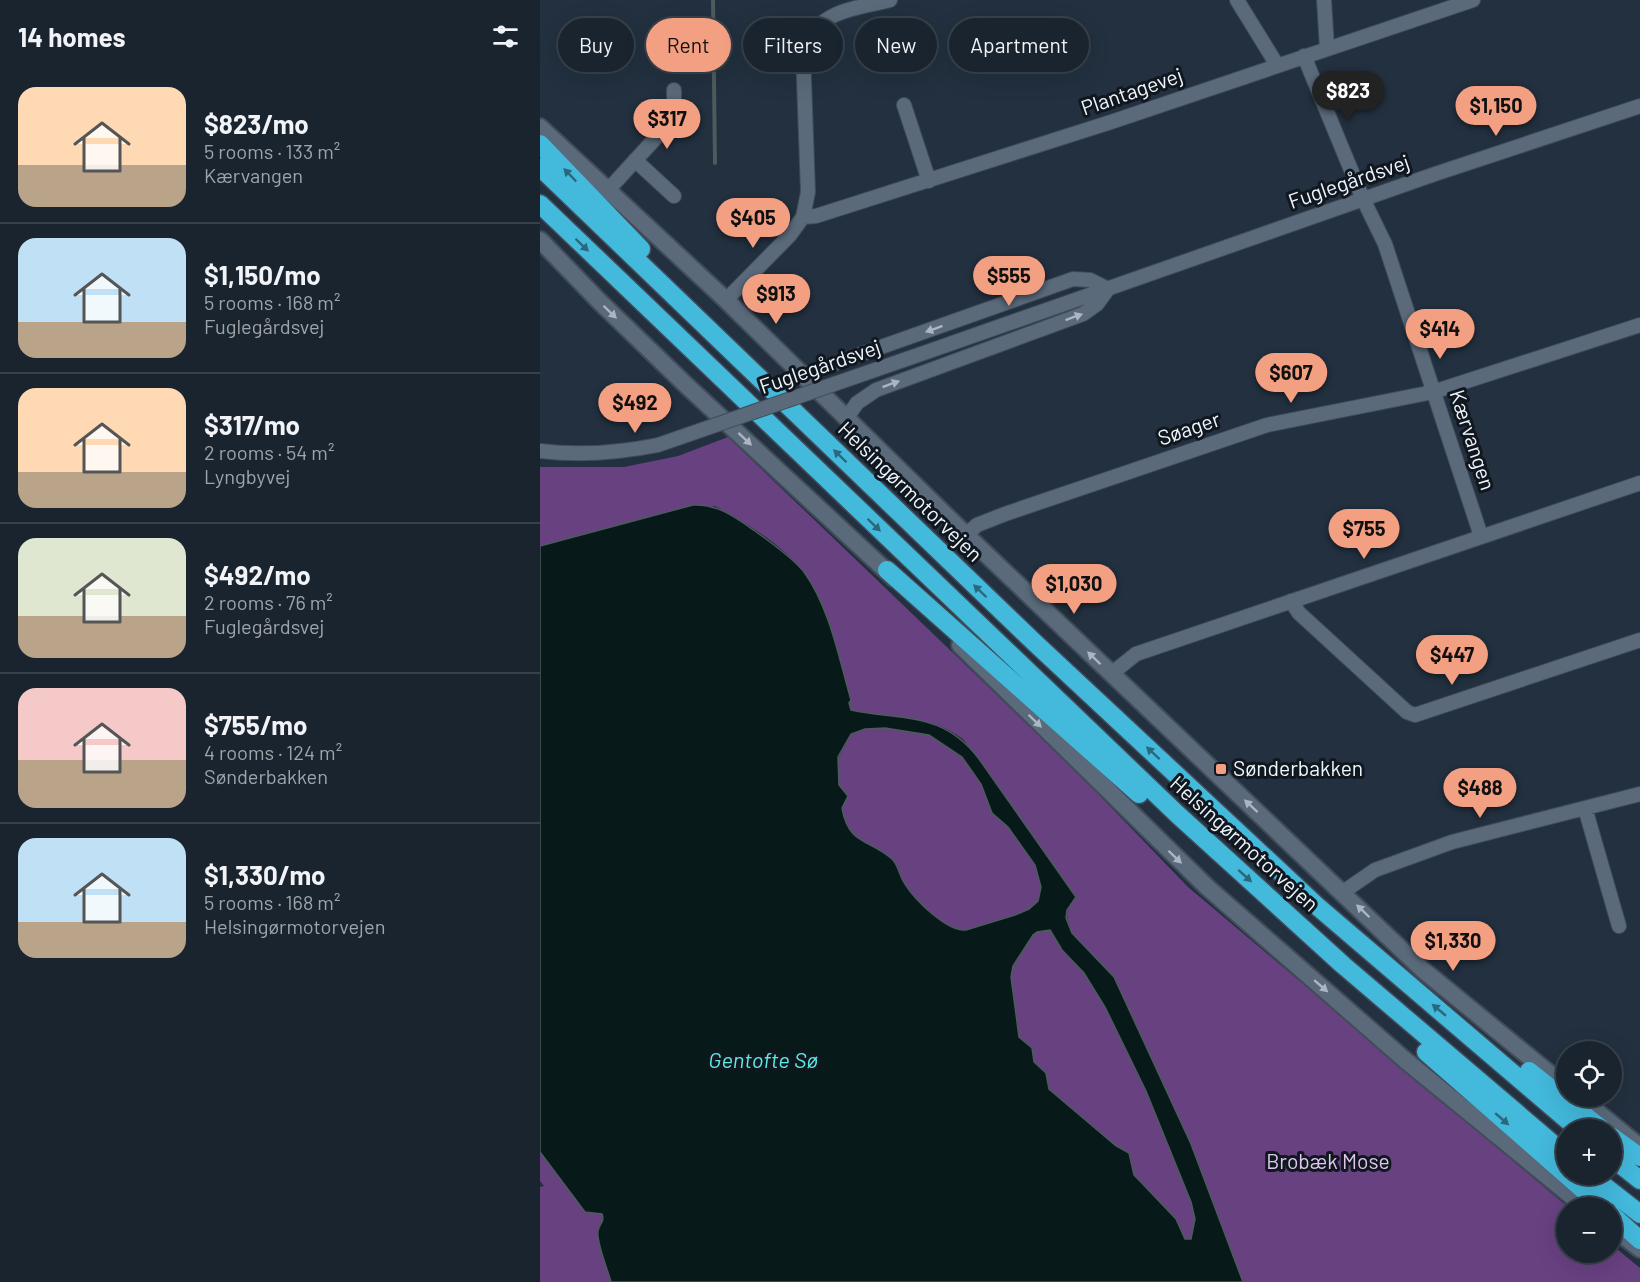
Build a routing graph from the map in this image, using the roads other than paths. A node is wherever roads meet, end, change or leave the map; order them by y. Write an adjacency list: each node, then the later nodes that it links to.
1 (890, 0): 20 (street)
2 (1237, 0): 7 (street)
3 (1324, 0): 5 (street)
4 (1473, 0): 5 (street, Plantagevej)
5 (1326, 48): 6 (street, Plantagevej)
6 (1305, 56): 7 (street, Plantagevej); 18 (street, Kærvangen)
7 (1276, 65): 15 (street, Plantagevej)
8 (674, 90): 13 (street)
9 (904, 105): 15 (street)
10 (1640, 106): 18 (street, Fuglegårdsvej)
11 (540, 127): 16 (street)
12 (540, 144): 25 (highway, one-way to 12)
13 (635, 160): 16 (street); 17 (street)
14 (540, 167): 25 (highway, Helsingørmotorvejen)
15 (929, 180): 20 (street, Plantagevej)
16 (609, 189): 23 (street)
17 (674, 196)
18 (1363, 199): 22 (street, Fuglegårdsvej); 27 (street, Kærvangen)
19 (540, 204): 39 (highway, Helsingørmotorvejen, one-way to 39)
20 (803, 217): 23 (street)
21 (540, 240): 33 (street, one-way to 33)
22 (1108, 289): 26 (street, Fuglegårdsvej, one-way to 26); 28 (street, Fuglegårdsvej, one-way to 22); 29 (street, Fuglegårdsvej, bridge)
23 (726, 300): 26 (street)
24 (1640, 325): 27 (street, Søager)
25 (722, 342): 43 (highway, Helsingørmotorvejen, one-way to 25)
26 (802, 375): 28 (street)
27 (1433, 392): 31 (street, Søager); 32 (street, Kærvangen)
28 (846, 419): 31 (street)
29 (540, 451)
30 (1640, 483): 32 (street)
31 (966, 535): 36 (street, one-way to 31)
32 (1481, 536): 34 (street)
33 (887, 570): 39 (highway); 55 (street, one-way to 55)
34 (1291, 601): 35 (street); 36 (street)
35 (1640, 640)
36 (1111, 674): 40 (street, one-way to 36)
37 (1640, 794): 38 (street)
38 (1585, 808): 40 (street); 41 (street)
39 (1177, 814): 42 (highway, Helsingørmotorvejen, one-way to 42)
40 (1344, 892): 44 (street, one-way to 40)
41 (1619, 926)
42 (1343, 965): 49 (highway, Helsingørmotorvejen); 56 (highway, one-way to 56)
43 (1458, 1026): 46 (highway, Helsingørmotorvejen); 47 (highway)
44 (1556, 1079)
45 (1591, 1107): 50 (street)
46 (1566, 1119)
47 (1589, 1119)
48 (1622, 1144): 51 (highway)
49 (1556, 1146)
50 (1640, 1147)
51 (1640, 1157)
52 (1622, 1166): 53 (highway)
53 (1640, 1180)
54 (1603, 1185): 57 (highway)
55 (1573, 1197)
56 (1592, 1197)
57 (1640, 1214)
58 (1622, 1223): 60 (highway)
59 (1622, 1235): 61 (street)
60 (1640, 1239)
61 (1640, 1249)

